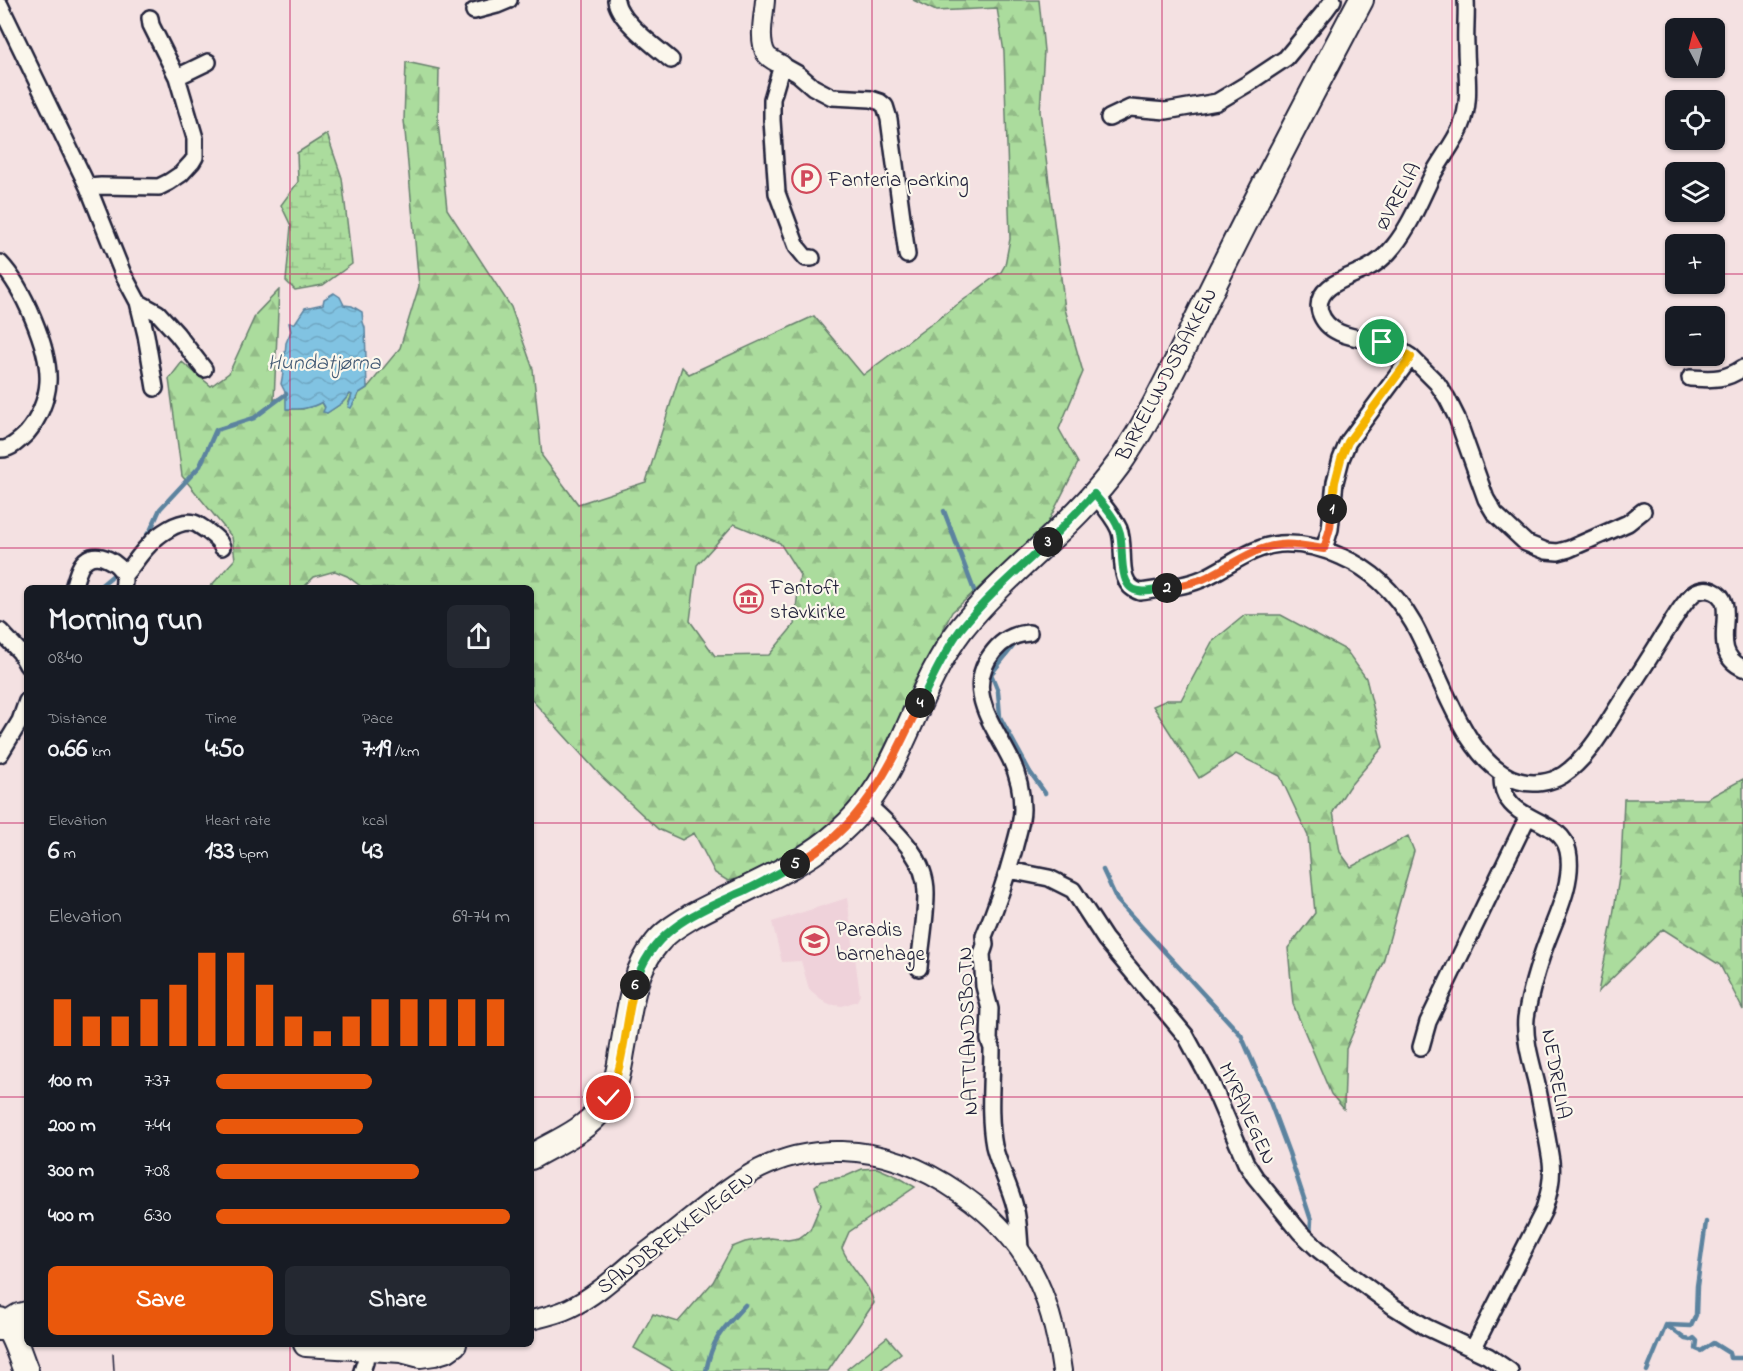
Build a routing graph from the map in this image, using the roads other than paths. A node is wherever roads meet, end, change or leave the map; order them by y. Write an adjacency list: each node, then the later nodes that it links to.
1 (509, 0): 8 (street)
2 (616, 0): 10 (street)
3 (765, 0): 12 (street)
4 (1333, 0): 14 (street)
5 (1360, 0): 26 (main road, BIRKELUNDSBAKKEN)
6 (1466, 0): 20 (street, ØVRELIA)
7 (0, 5): 15 (street)
8 (474, 11)
9 (150, 18): 13 (street)
10 (671, 60)
11 (208, 62): 13 (street)
12 (782, 66): 16 (street); 17 (street)
13 (177, 77): 15 (street)
14 (1109, 118)
15 (88, 187): 19 (street)
16 (907, 255)
17 (812, 258)
18 (0, 263): 25 (street)
19 (138, 302): 22 (street); 24 (street)
20 (1411, 357): 27 (street); 29 (street)
21 (1743, 368): 23 (street)
22 (204, 369)
23 (1690, 378)
24 (155, 388)
25 (0, 449)
26 (1094, 494): 29 (street, NEDRELIA); 39 (main road, BIRKELUNDSBAKKEN)
27 (1642, 511)
28 (222, 547): 30 (street)
29 (1324, 549): 38 (street, NEDRELIA)
30 (123, 582): 31 (street)
31 (74, 585)
32 (0, 631): 34 (street)
33 (1029, 633): 41 (street, NATTLANDSBOTN)
34 (24, 659)
35 (1743, 668): 38 (street, NEDRELIA)
36 (24, 710): 37 (street)
37 (0, 754)
38 (1502, 773): 40 (street, NEDRELIA)
39 (866, 803): 42 (street); 44 (main road, BIRKELUNDSBAKKEN)
40 (1527, 816): 43 (street); 52 (street, NEDRELIA)
41 (1009, 870): 45 (street, NATTLANDSBOTN); 52 (street, MYRAVEGEN)
42 (919, 968)
43 (1421, 1047)
44 (534, 1155)
45 (1020, 1249): 47 (street, SANDBREKKEVEGEN); 56 (street, SANDBREKKEVEGEN)
46 (24, 1315): 48 (main road)
47 (534, 1319)
48 (1, 1330): 54 (main road); 55 (main road)
49 (321, 1347): 53 (main road)
50 (409, 1347): 51 (main road); 53 (main road)
51 (450, 1347)
52 (1473, 1349): 57 (street, MYRAVEGEN)
53 (365, 1360)
54 (14, 1371)
55 (26, 1371)
56 (1062, 1371)
57 (1510, 1371)

